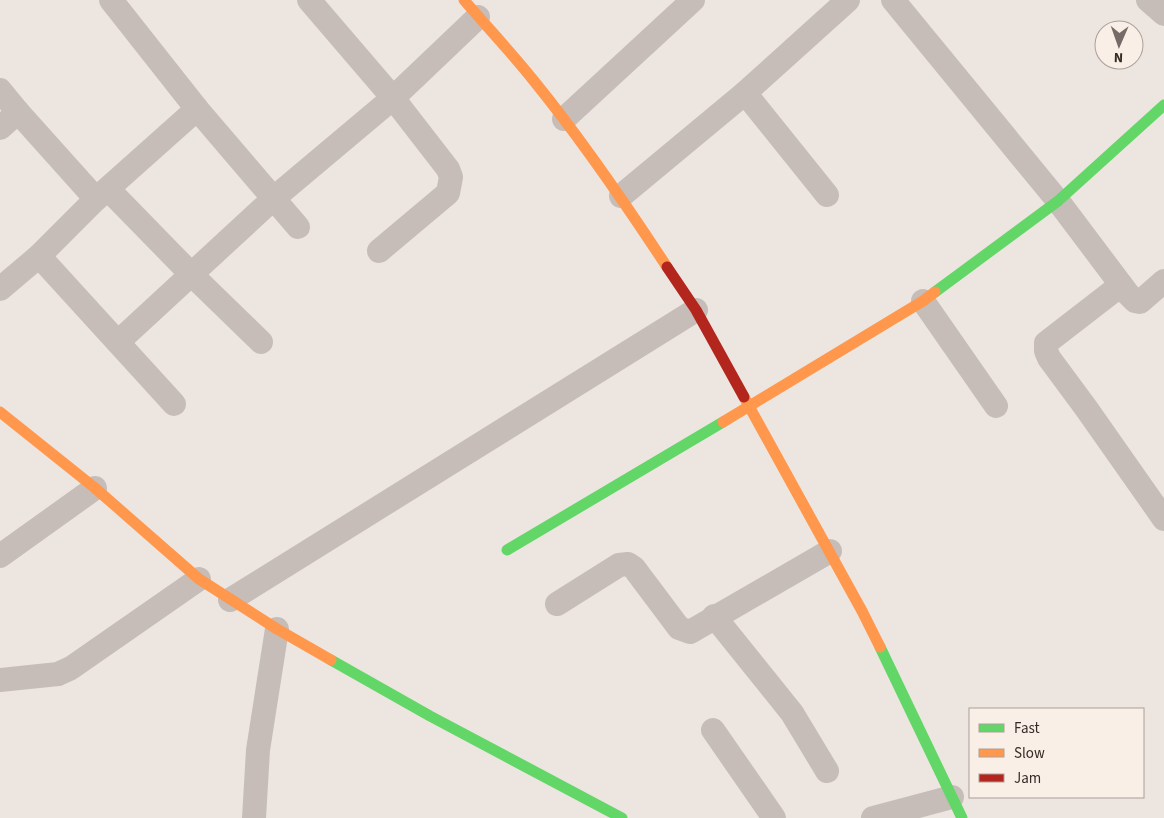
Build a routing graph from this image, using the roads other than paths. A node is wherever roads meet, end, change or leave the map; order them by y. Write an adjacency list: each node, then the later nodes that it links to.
1 (111, 0): 13 (street)
2 (309, 0): 11 (street)
3 (693, 0): 15 (street)
4 (848, 0): 10 (street)
5 (893, 0): 21 (street)
6 (1148, 0): 8 (street)
7 (471, 8): 11 (street); 15 (street)
8 (1164, 14)
9 (0, 90): 14 (street)
10 (745, 93): 18 (street); 19 (street)
11 (393, 98): 20 (street); 23 (street)
12 (1164, 105): 21 (street)
13 (197, 109): 17 (street); 20 (street)
14 (18, 112): 16 (street); 17 (street)
15 (564, 119): 19 (street)
16 (0, 128)
17 (102, 194): 24 (street); 25 (street)
18 (827, 195)
19 (621, 196): 30 (street)
20 (274, 198): 22 (street); 25 (street)
21 (1058, 201): 27 (street); 29 (street)
22 (298, 227)
23 (379, 250)
24 (39, 256): 28 (street); 31 (street)
25 (191, 274): 31 (street); 32 (street)
26 (1164, 281): 27 (street)
27 (1121, 285): 38 (street)
28 (0, 289)
29 (922, 301): 34 (street); 35 (street)
30 (696, 310): 35 (street); 43 (street)
31 (118, 342): 33 (street)
32 (261, 342)
33 (174, 404)
34 (996, 406)
35 (748, 407): 39 (street); 40 (street)
36 (0, 412): 37 (street)
37 (95, 488): 41 (street); 42 (street)
38 (1164, 519)
39 (507, 550)
40 (830, 551): 45 (street); 50 (street)
41 (0, 556)
42 (199, 579): 43 (street); 47 (street)
43 (230, 600): 46 (street)
44 (557, 604): 45 (street)
45 (714, 616): 49 (street)
46 (277, 629): 51 (street); 52 (street)
47 (0, 680)
48 (713, 730): 53 (street)
49 (827, 771)
50 (952, 797): 54 (street); 55 (street)
51 (254, 818)
52 (622, 818)
53 (774, 818)
54 (873, 818)
55 (962, 818)

